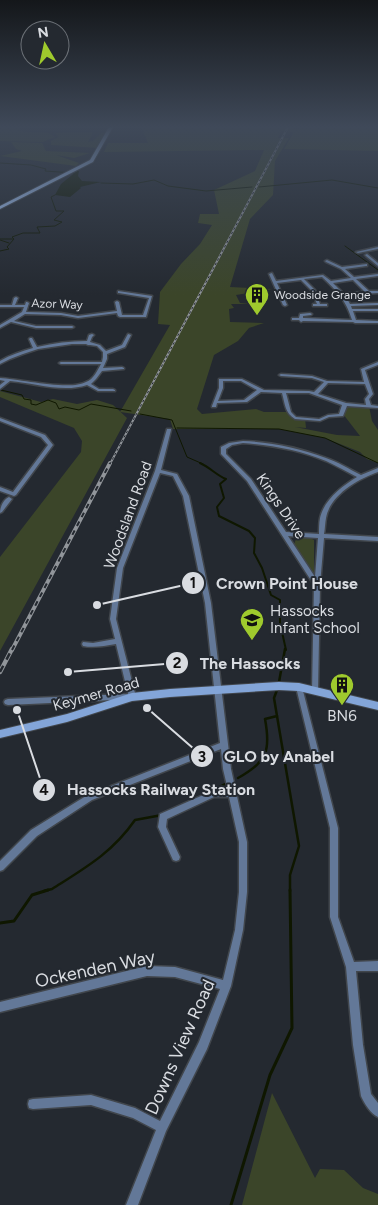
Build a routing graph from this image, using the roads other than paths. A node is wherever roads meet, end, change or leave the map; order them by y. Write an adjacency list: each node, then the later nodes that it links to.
1 (49, 183): 2 (main road)
2 (0, 208)
3 (378, 248): 4 (street)
4 (358, 252)
5 (367, 256): 7 (street)
6 (327, 261): 9 (street)
7 (377, 263)
8 (366, 265): 9 (street)
9 (342, 268): 13 (street)
10 (271, 274): 14 (street)
11 (378, 275): 13 (street)
12 (302, 279): 14 (street); 15 (street); 20 (street)
13 (354, 279): 15 (street); 19 (street)
14 (275, 282): 22 (street)
15 (330, 282): 21 (street)
16 (119, 292): 18 (street)
17 (378, 292): 19 (street)
18 (127, 293): 34 (street); 34 (street, Azor Way)
19 (371, 293): 21 (street); 24 (street)
20 (315, 294): 22 (street); 27 (street)
21 (344, 294): 30 (street)
22 (282, 295): 26 (street)
23 (16, 298): 29 (street)
24 (378, 299)
25 (378, 304): 30 (street)
26 (285, 305)
27 (326, 305)
28 (0, 306): 29 (street)
29 (13, 306): 33 (street)
30 (351, 307): 32 (street); 40 (street)
31 (63, 308): 35 (street)
32 (378, 310)
33 (24, 313): 35 (street, Azor Way); 39 (street)
34 (119, 313): 35 (street, Azor Way)
35 (61, 314)
36 (310, 314): 38 (street)
37 (293, 319): 38 (street)
38 (301, 320): 40 (street)
39 (11, 321): 42 (street); 43 (street)
40 (355, 322): 41 (street)
41 (378, 322)
42 (0, 327)
43 (72, 327)
44 (92, 334): 47 (street)
45 (129, 335): 49 (street)
46 (30, 339): 48 (street)
47 (88, 344): 48 (street); 49 (street)
48 (35, 347): 50 (street)
49 (105, 353): 52 (street)
50 (0, 363)
51 (61, 363): 52 (street)
52 (103, 363): 55 (street)
53 (378, 363): 60 (street)
54 (122, 368): 55 (street)
55 (100, 370): 61 (street)
56 (281, 375): 59 (street)
57 (0, 379): 58 (street)
58 (9, 379): 61 (street); 62 (street)
59 (327, 382): 60 (street); 66 (street)
60 (367, 383): 68 (street)
61 (88, 384): 63 (street)
62 (0, 388)
63 (113, 390)
64 (260, 390): 64 (street); 65 (street)
65 (284, 392): 66 (street); 67 (street)
66 (316, 393): 67 (street)
67 (345, 404): 68 (street)
68 (369, 406): 69 (street)
69 (378, 407)
70 (0, 419): 75 (street)
71 (169, 430): 73 (street, Woodsland Road)
72 (378, 470): 74 (street)
73 (158, 471): 82 (street, Woodsland Road); 85 (street, Downs View Road)
74 (360, 477): 78 (street, Kings Drive); 79 (street)
75 (0, 489)
76 (10, 500): 77 (street)
77 (0, 511)
78 (285, 534): 79 (street); 81 (street, Kings Drive)
79 (321, 536): 80 (street); 81 (street)
80 (378, 539)
81 (318, 585): 86 (street)
82 (117, 641): 83 (street); 87 (street, Woodsland Road)
83 (85, 644)
84 (299, 687): 85 (main road, Keymer Road); 86 (main road, Keymer Road); 96 (street)
85 (217, 690): 87 (main road, Keymer Road); 91 (street, Downs View Road)
86 (315, 691): 89 (main road, Keymer Road)
87 (132, 697): 88 (street); 90 (main road, Keymer Road)
88 (8, 702)
89 (378, 706)
90 (0, 734)
91 (224, 745): 92 (street, Downs View Road); 94 (street)
92 (232, 793): 93 (street); 97 (street, Downs View Road)
93 (176, 857)
94 (0, 867)
95 (378, 966): 96 (street)
96 (351, 967): 100 (street)
97 (226, 986): 98 (street, Ockenden Way); 101 (street, Downs View Road)
98 (0, 1007)
99 (33, 1104): 101 (street)
100 (378, 1112)
101 (162, 1128): 102 (street, Downs View Road)
102 (132, 1205)

